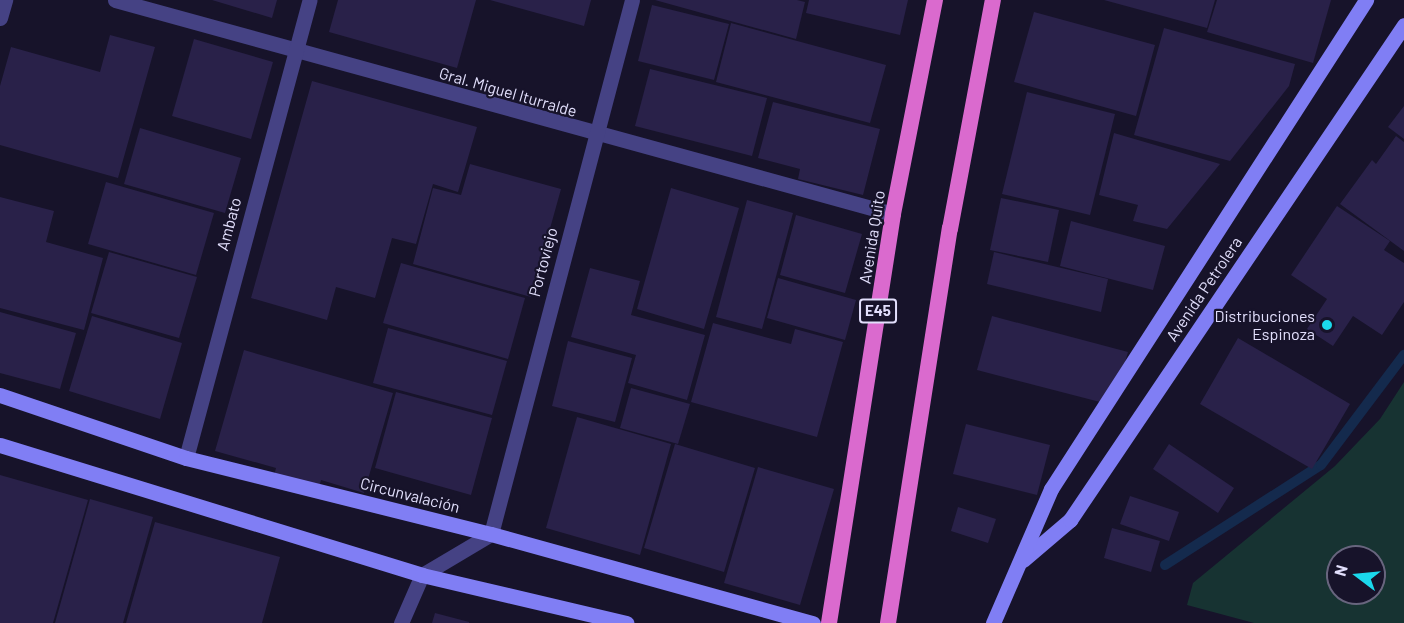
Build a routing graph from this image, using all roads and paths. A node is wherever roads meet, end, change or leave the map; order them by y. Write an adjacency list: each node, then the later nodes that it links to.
1 (5, 0): 8 (street)
2 (115, 0): 10 (street, Gral. Miguel Iturralde)
3 (310, 0): 10 (street, Ambato)
4 (633, 0): 11 (street, Portoviejo)
5 (935, 0): 12 (highway, Avenida Quito / E45)
6 (993, 0): 23 (highway)
7 (1366, 0): 17 (main road, Avenida Petrolera)
8 (0, 18)
9 (1404, 26): 17 (main road, Avenida Petrolera)
10 (294, 51): 11 (street, Gral. Miguel Iturralde); 15 (street, Ambato)
11 (596, 135): 12 (street, Gral. Miguel Iturralde); 16 (street, Portoviejo)
12 (893, 214): 22 (highway, Avenida Quito / E45)
13 (0, 395): 15 (main road, Circunvalación)
14 (0, 445): 18 (main road)
15 (186, 458): 16 (main road, Circunvalación)
16 (491, 534): 18 (street); 21 (main road, Circunvalación)
17 (1021, 562): 24 (main road, Avenida Petrolera)
18 (422, 575): 19 (street); 20 (main road)
19 (401, 623)
20 (626, 623)
21 (813, 623)
22 (830, 623)
23 (888, 623)
24 (993, 623)

